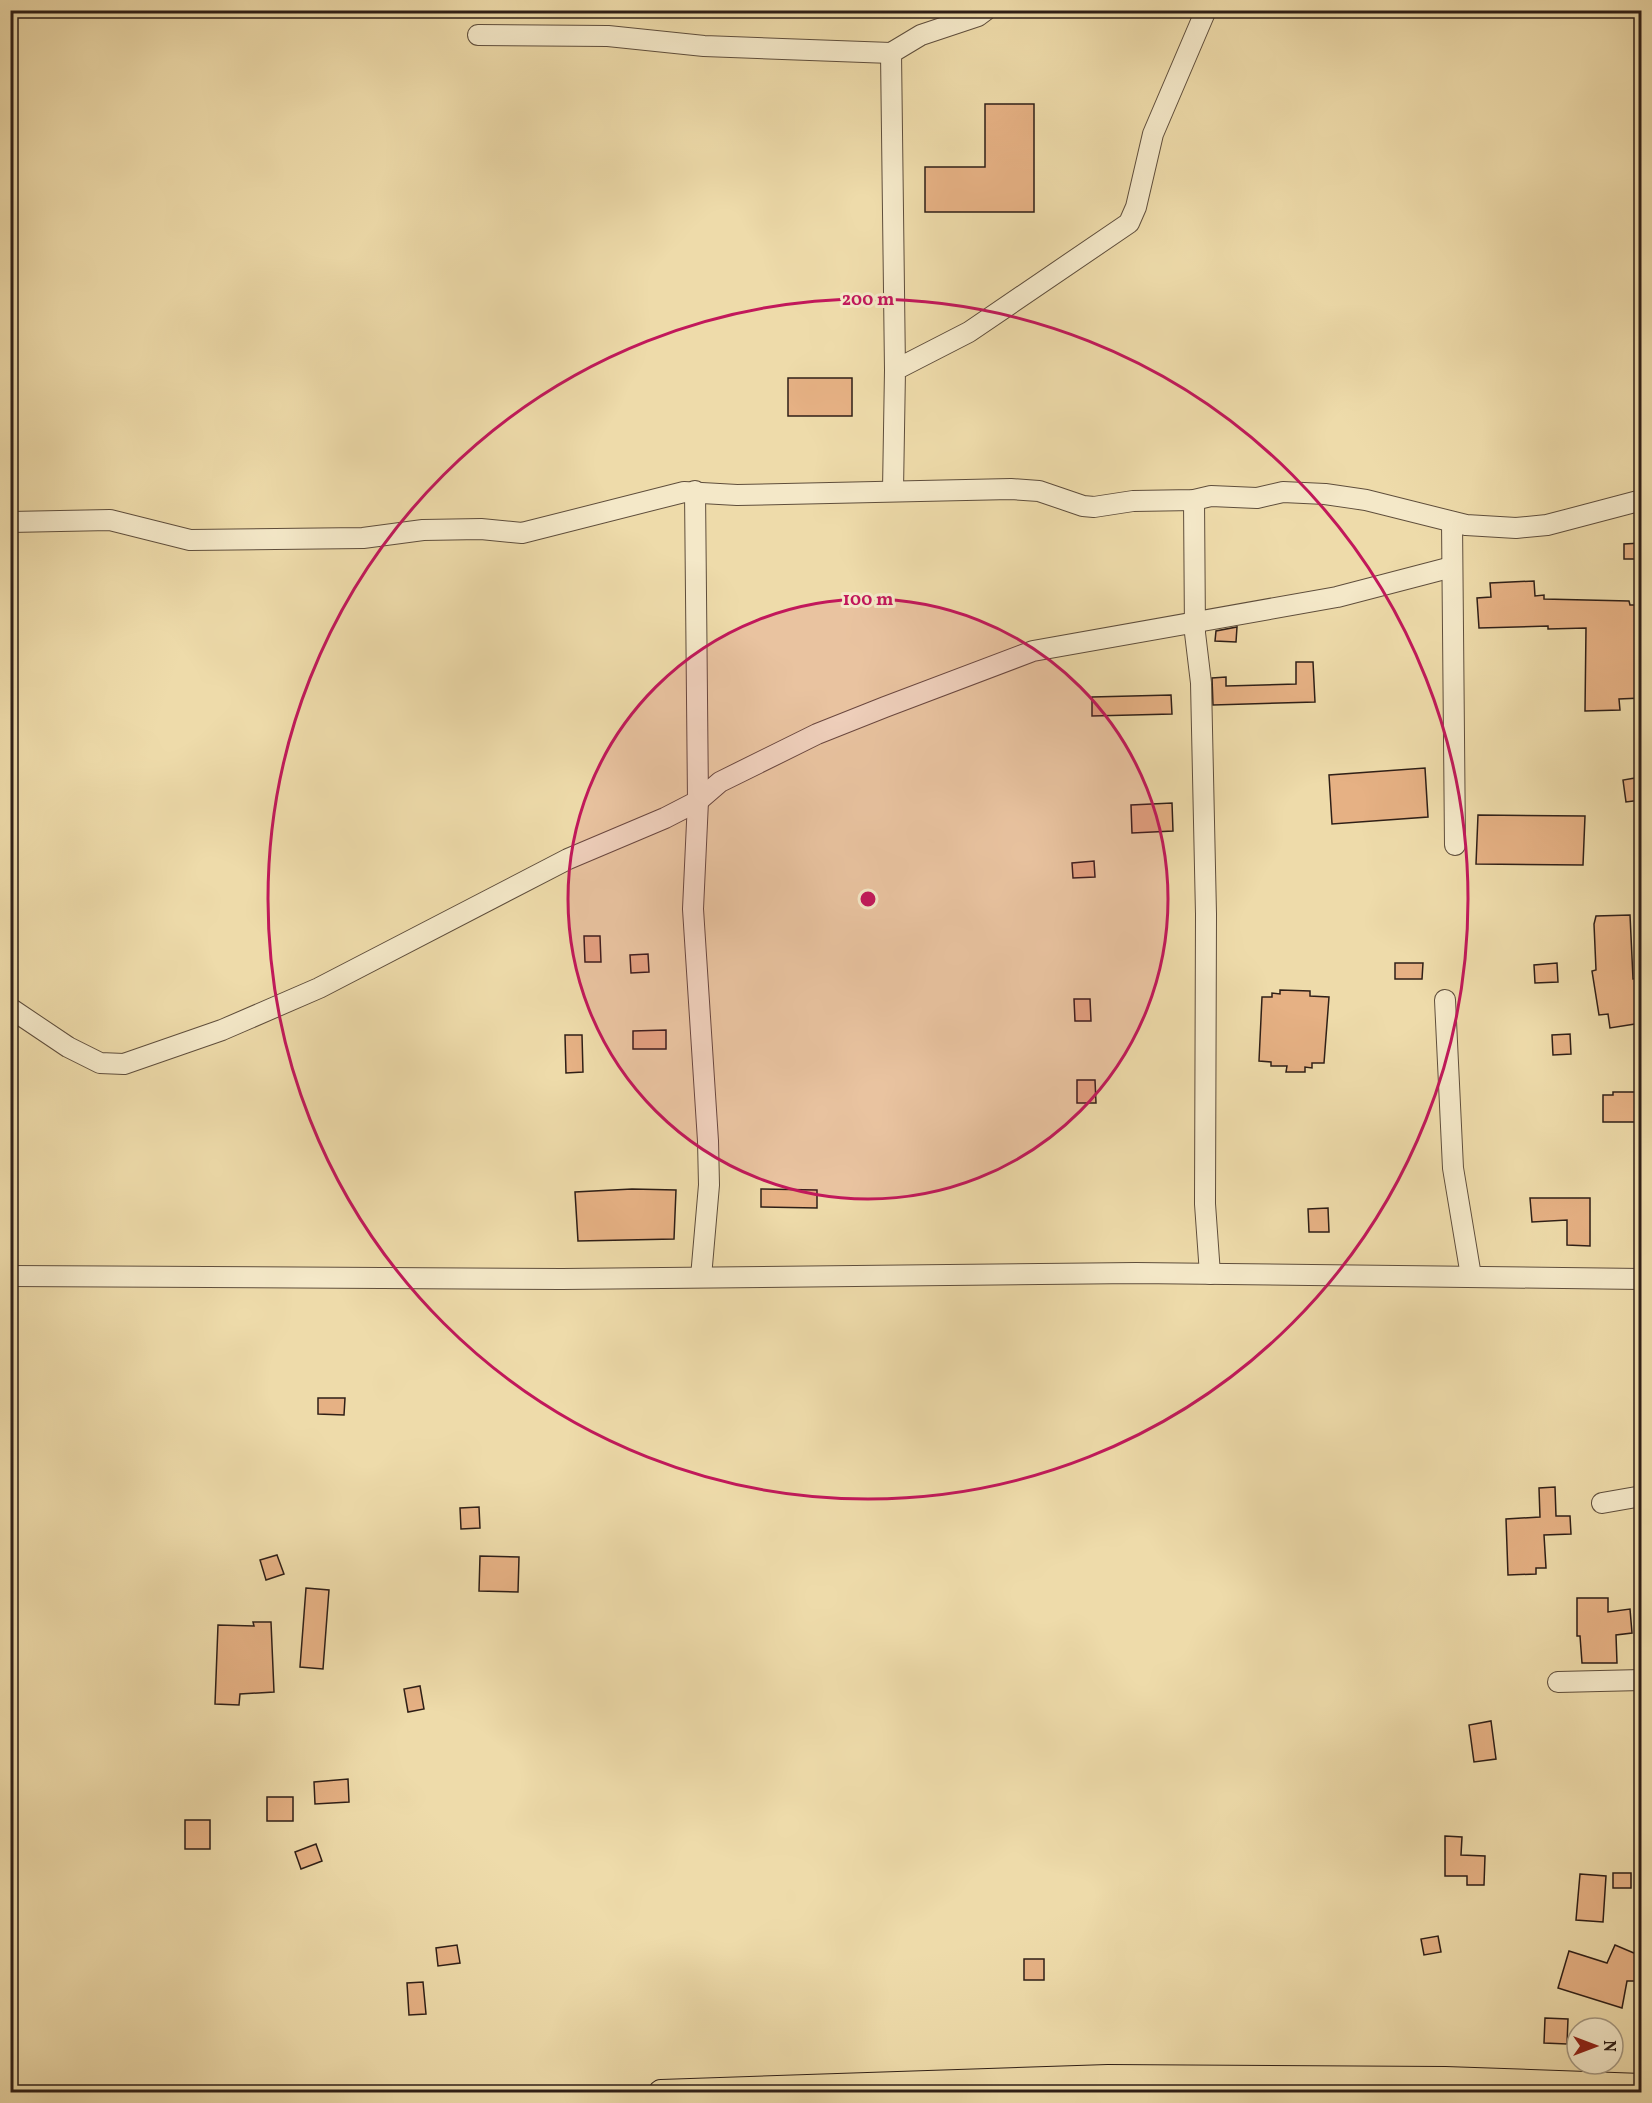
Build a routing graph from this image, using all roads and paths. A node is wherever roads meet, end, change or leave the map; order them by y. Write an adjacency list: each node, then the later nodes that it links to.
1 (986, 10): 4 (street)
2 (1206, 10): 5 (street)
3 (478, 35): 4 (street)
4 (891, 53): 5 (street)
5 (895, 370): 6 (street)
6 (892, 490): 7 (street); 8 (street)
7 (695, 491): 10 (street); 14 (street)
8 (1194, 500): 11 (street); 13 (street)
9 (1641, 500): 11 (street)
10 (10, 522)
11 (1452, 522): 12 (street)
12 (1452, 567): 13 (street); 15 (street)
13 (1197, 622): 14 (street); 18 (street)
14 (698, 801): 17 (street); 21 (street)
15 (1455, 845)
16 (1445, 1000): 20 (street)
17 (10, 1008)
18 (1210, 1274): 20 (street); 21 (street)
19 (10, 1276): 21 (street)
20 (1471, 1276): 22 (street)
21 (701, 1277)
22 (1641, 1279)
23 (1641, 1496): 24 (street)
24 (1602, 1503)
25 (1641, 1680): 26 (street)
26 (1558, 1682)
27 (1626, 2087): 28 (main road)
28 (661, 2092)

